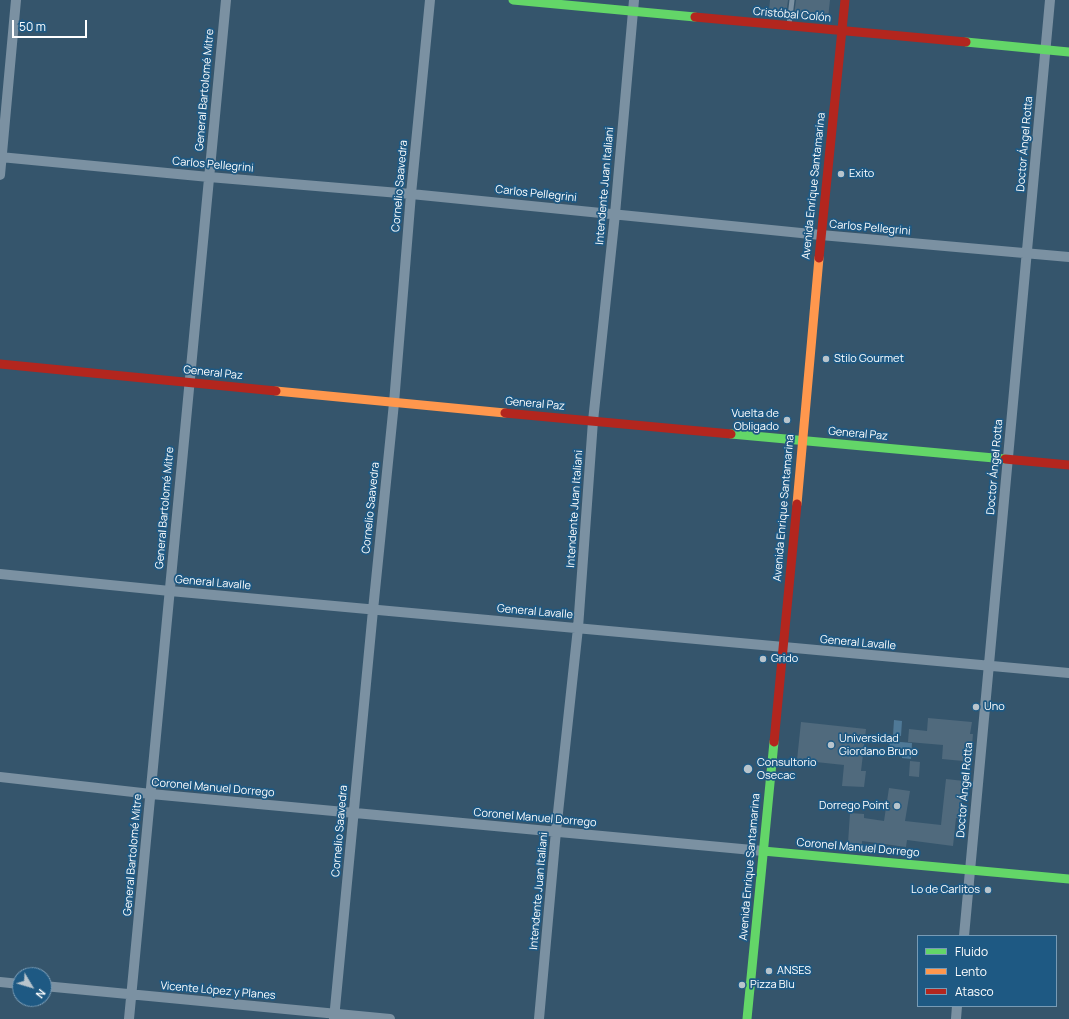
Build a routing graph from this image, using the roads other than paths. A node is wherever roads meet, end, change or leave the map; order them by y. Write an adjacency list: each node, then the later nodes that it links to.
1 (16, 0): 14 (street)
2 (226, 0): 16 (street, General Bartolomé Mitre)
3 (430, 0): 17 (street, Cornelio Saavedra)
4 (513, 0): 9 (street, Cristóbal Colón)
5 (634, 0): 9 (street, Intendente Juan Italiani)
6 (792, 0): 10 (lane)
7 (845, 0): 11 (street, Avenida Enrique Santamarina)
8 (1050, 0): 12 (street, Doctor Ángel Rotta)
9 (633, 12): 10 (street, Cristóbal Colón); 18 (street, Intendente Juan Italiani)
10 (788, 27): 11 (street, Cristóbal Colón)
11 (842, 32): 12 (street, Cristóbal Colón); 19 (street, Avenida Enrique Santamarina)
12 (1045, 50): 13 (street, Cristóbal Colón); 20 (street, Doctor Ángel Rotta)
13 (1069, 52)
14 (1, 157): 15 (street); 16 (street, Carlos Pellegrini)
15 (0, 175)
16 (209, 177): 17 (street, Carlos Pellegrini); 23 (street, General Bartolomé Mitre)
17 (411, 194): 18 (street, Carlos Pellegrini); 24 (street, Cornelio Saavedra)
18 (615, 214): 19 (street, Carlos Pellegrini); 25 (street, Intendente Juan Italiani)
19 (820, 235): 20 (street, Carlos Pellegrini); 26 (street, Avenida Enrique Santamarina)
20 (1027, 253): 21 (street, Carlos Pellegrini); 27 (street, Doctor Ángel Rotta)
21 (1069, 258)
22 (0, 364): 23 (street, General Paz)
23 (189, 383): 24 (street, General Paz); 30 (street, General Bartolomé Mitre)
24 (394, 403): 25 (street, General Paz); 31 (street, Cornelio Saavedra)
25 (593, 421): 26 (street, General Paz); 32 (street, Intendente Juan Italiani)
26 (803, 441): 27 (street, General Paz); 33 (street, Avenida Enrique Santamarina)
27 (1008, 460): 28 (street, General Paz); 34 (street, Doctor Ángel Rotta)
28 (1069, 465)
29 (0, 574): 30 (street, General Lavalle)
30 (170, 591): 31 (street, General Lavalle); 37 (street, General Bartolomé Mitre)
31 (373, 610): 32 (street, General Lavalle); 38 (street, Cornelio Saavedra)
32 (578, 628): 33 (street, General Lavalle); 39 (street, Intendente Juan Italiani)
33 (783, 648): 34 (street, General Lavalle); 40 (street, Avenida Enrique Santamarina)
34 (989, 667): 35 (street, General Lavalle); 41 (street, Doctor Ángel Rotta)
35 (1069, 673)
36 (0, 777): 37 (street, Coronel Manuel Dorrego)
37 (151, 794): 38 (street, Coronel Manuel Dorrego); 47 (street, General Bartolomé Mitre)
38 (354, 813): 39 (street, Coronel Manuel Dorrego); 49 (street, Cornelio Saavedra)
39 (556, 832): 40 (street, Coronel Manuel Dorrego); 52 (street, Intendente Juan Italiani)
40 (763, 851): 41 (street, Coronel Manuel Dorrego); 53 (street, Avenida Enrique Santamarina)
41 (970, 870): 42 (street, Coronel Manuel Dorrego); 43 (street, Doctor Ángel Rotta)
42 (1069, 879)
43 (964, 935)
44 (0, 982): 45 (street)
45 (12, 983)
46 (52, 987): 47 (street, Vicente López y Planes)
47 (132, 995): 49 (street, Vicente López y Planes); 50 (street, General Bartolomé Mitre)
48 (957, 1007): 54 (street)
49 (335, 1016): 51 (street, Vicente López y Planes)
50 (130, 1019)
51 (390, 1019)
52 (539, 1019)
53 (747, 1019)
54 (956, 1019)

